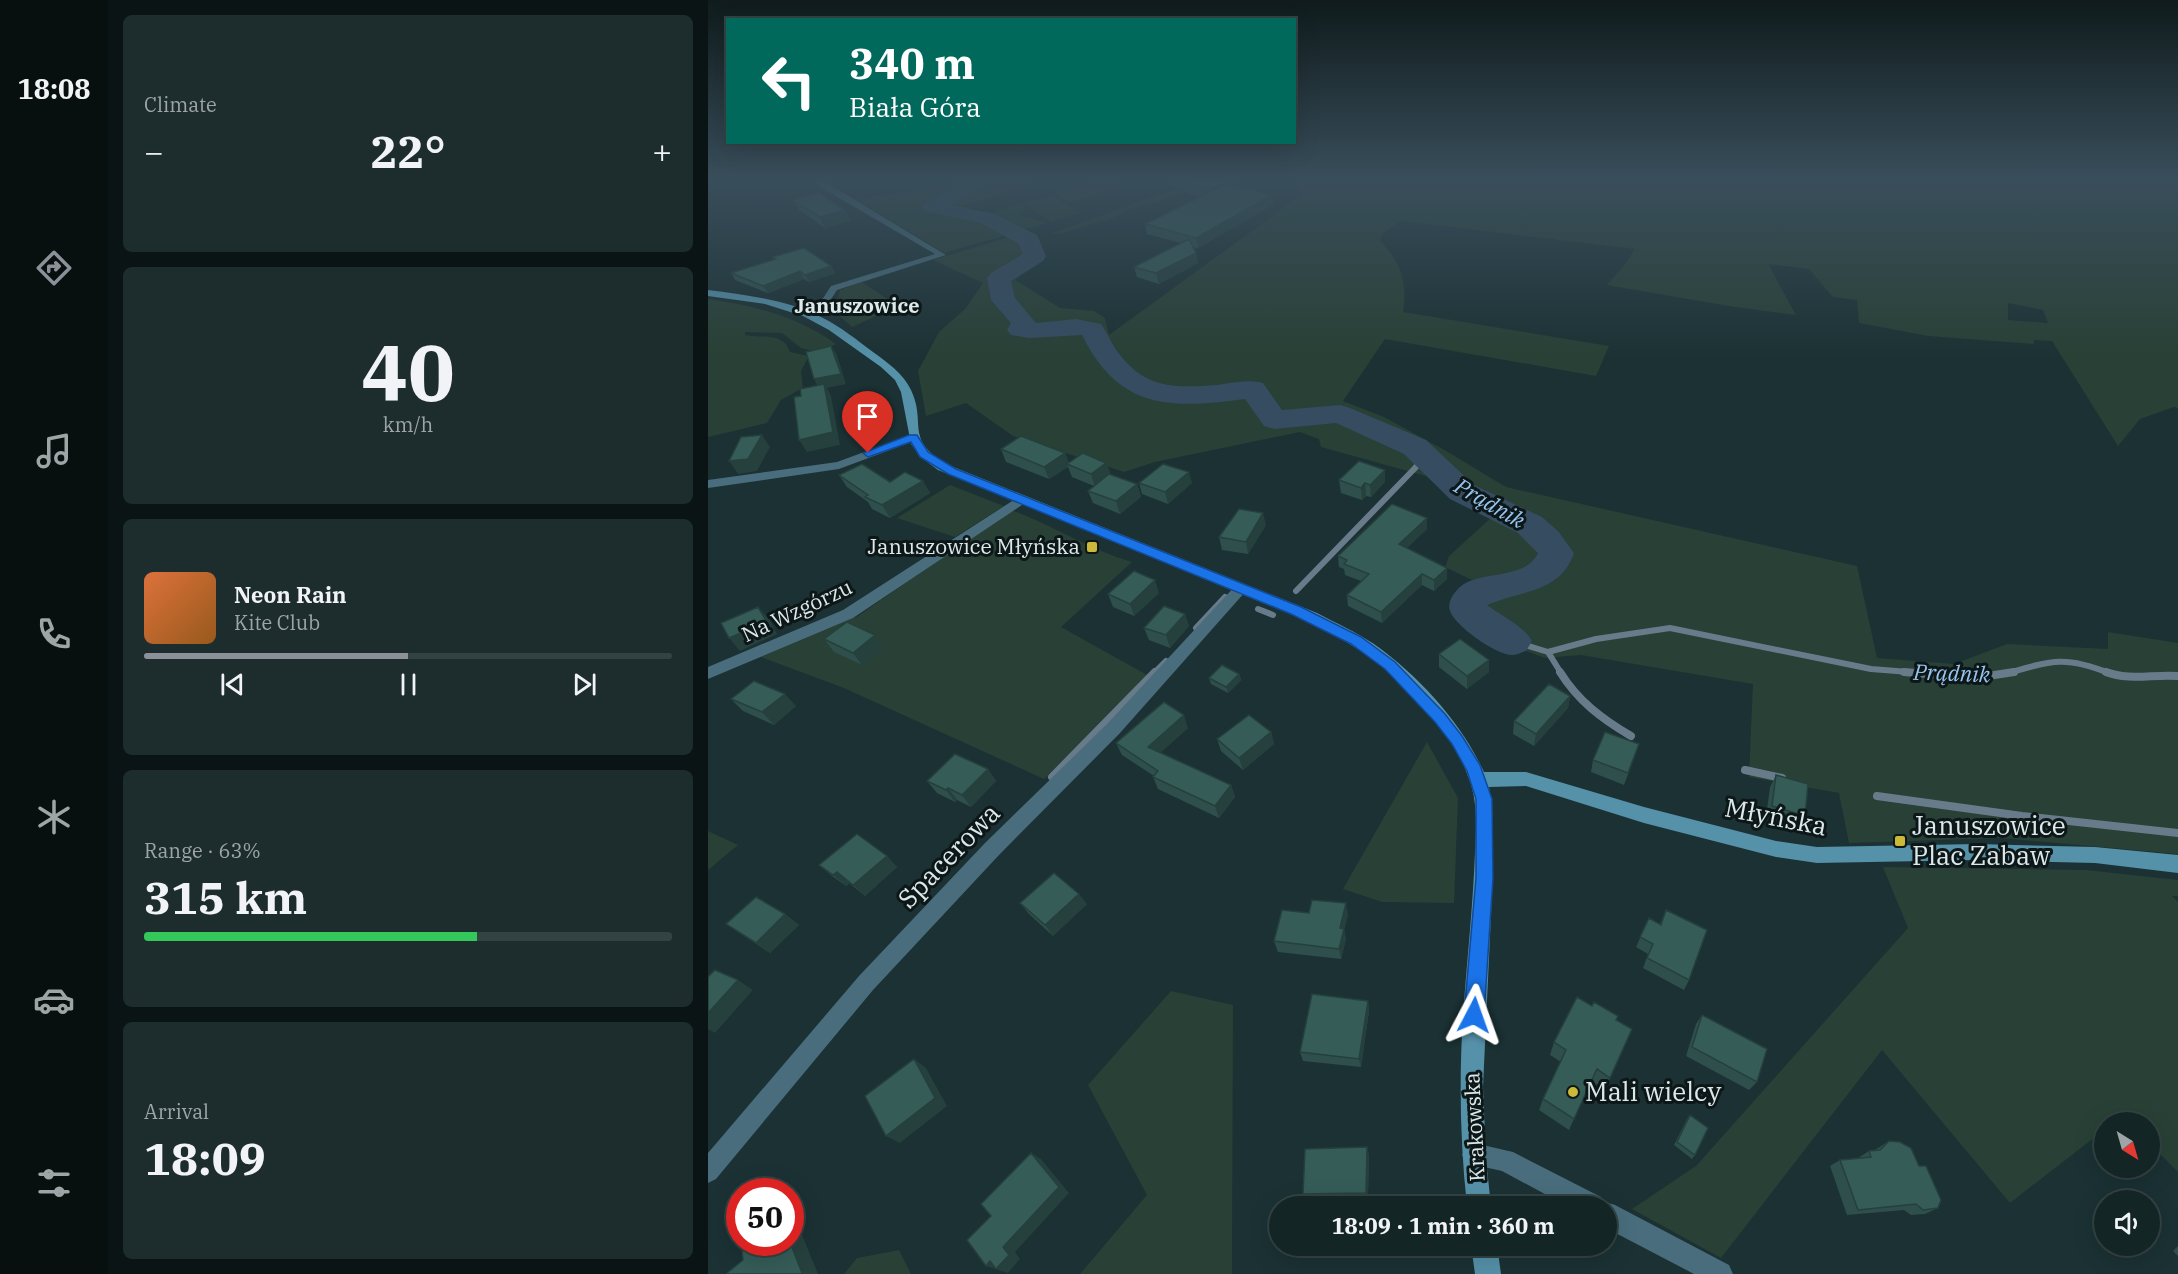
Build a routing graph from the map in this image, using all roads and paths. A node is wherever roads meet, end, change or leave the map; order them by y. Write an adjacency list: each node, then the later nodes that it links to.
1 (916, 239): 3 (street)
2 (708, 293): 3 (main road)
3 (810, 315): 4 (main road)
4 (913, 438): 5 (street); 6 (main road, Krakowska)
5 (708, 484)
6 (1020, 500): 7 (main road, Krakowska); 8 (street, Na Wzgórzu)
7 (1241, 588): 9 (main road, Krakowska); 12 (street, Spacerowa)
8 (708, 673)
9 (1478, 780): 10 (main road, Młyńska); 11 (main road, Krakowska)
10 (2178, 864)
11 (1474, 1155): 13 (main road, Krakowska); 14 (street)
12 (708, 1171)
13 (1478, 1196)
14 (1573, 1196)
15 (1617, 1220): 18 (street)
16 (1486, 1256): 17 (main road)
17 (1488, 1274)
18 (1720, 1274)

